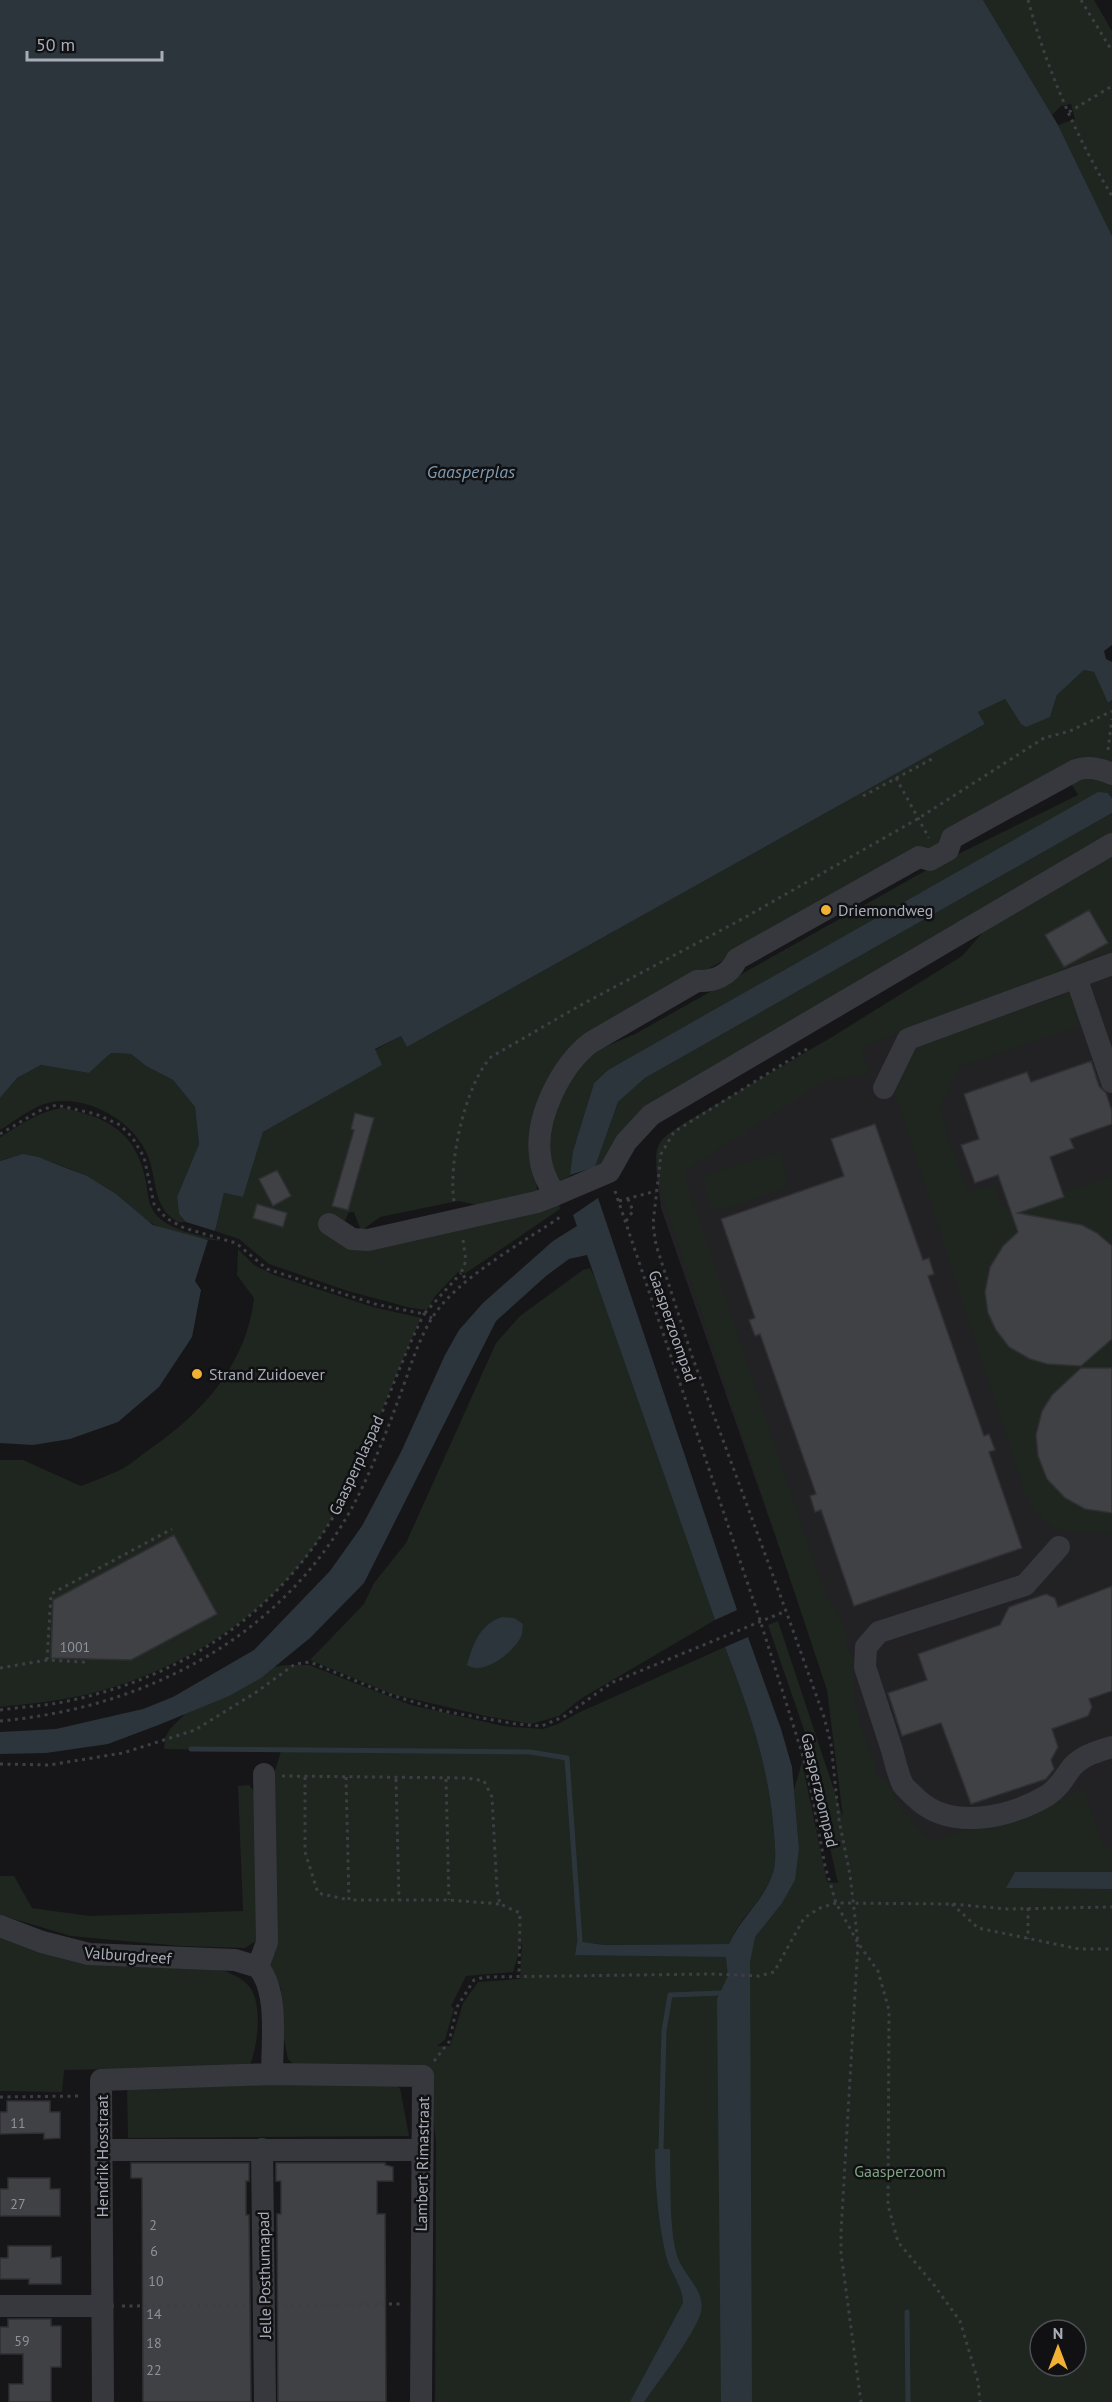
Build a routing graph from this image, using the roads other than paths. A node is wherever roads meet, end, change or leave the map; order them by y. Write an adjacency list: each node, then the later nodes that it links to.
1 (1112, 774): 7 (street)
2 (1112, 844): 7 (street)
3 (1112, 964): 4 (street)
4 (1076, 977): 5 (street); 6 (street)
5 (1112, 1082)
6 (884, 1088)
7 (563, 1202): 8 (street)
8 (329, 1224)
9 (1059, 1547): 10 (street)
10 (1112, 1747)
11 (264, 1774): 13 (street)
12 (0, 1926): 13 (street, Valburgdreef)
13 (258, 1967): 14 (street)
14 (272, 2074): 16 (street, Hendrik Hosstraat); 17 (street, Lambert Rimastraat)
15 (262, 2149): 16 (street); 17 (street); 21 (street, Jelle Posthumapad)
16 (102, 2150): 19 (street, Hendrik Hosstraat)
17 (422, 2150): 22 (street, Lambert Rimastraat)
18 (0, 2306): 19 (street)
19 (103, 2306): 20 (street, Hendrik Hosstraat)
20 (103, 2402)
21 (265, 2402)
22 (421, 2402)

